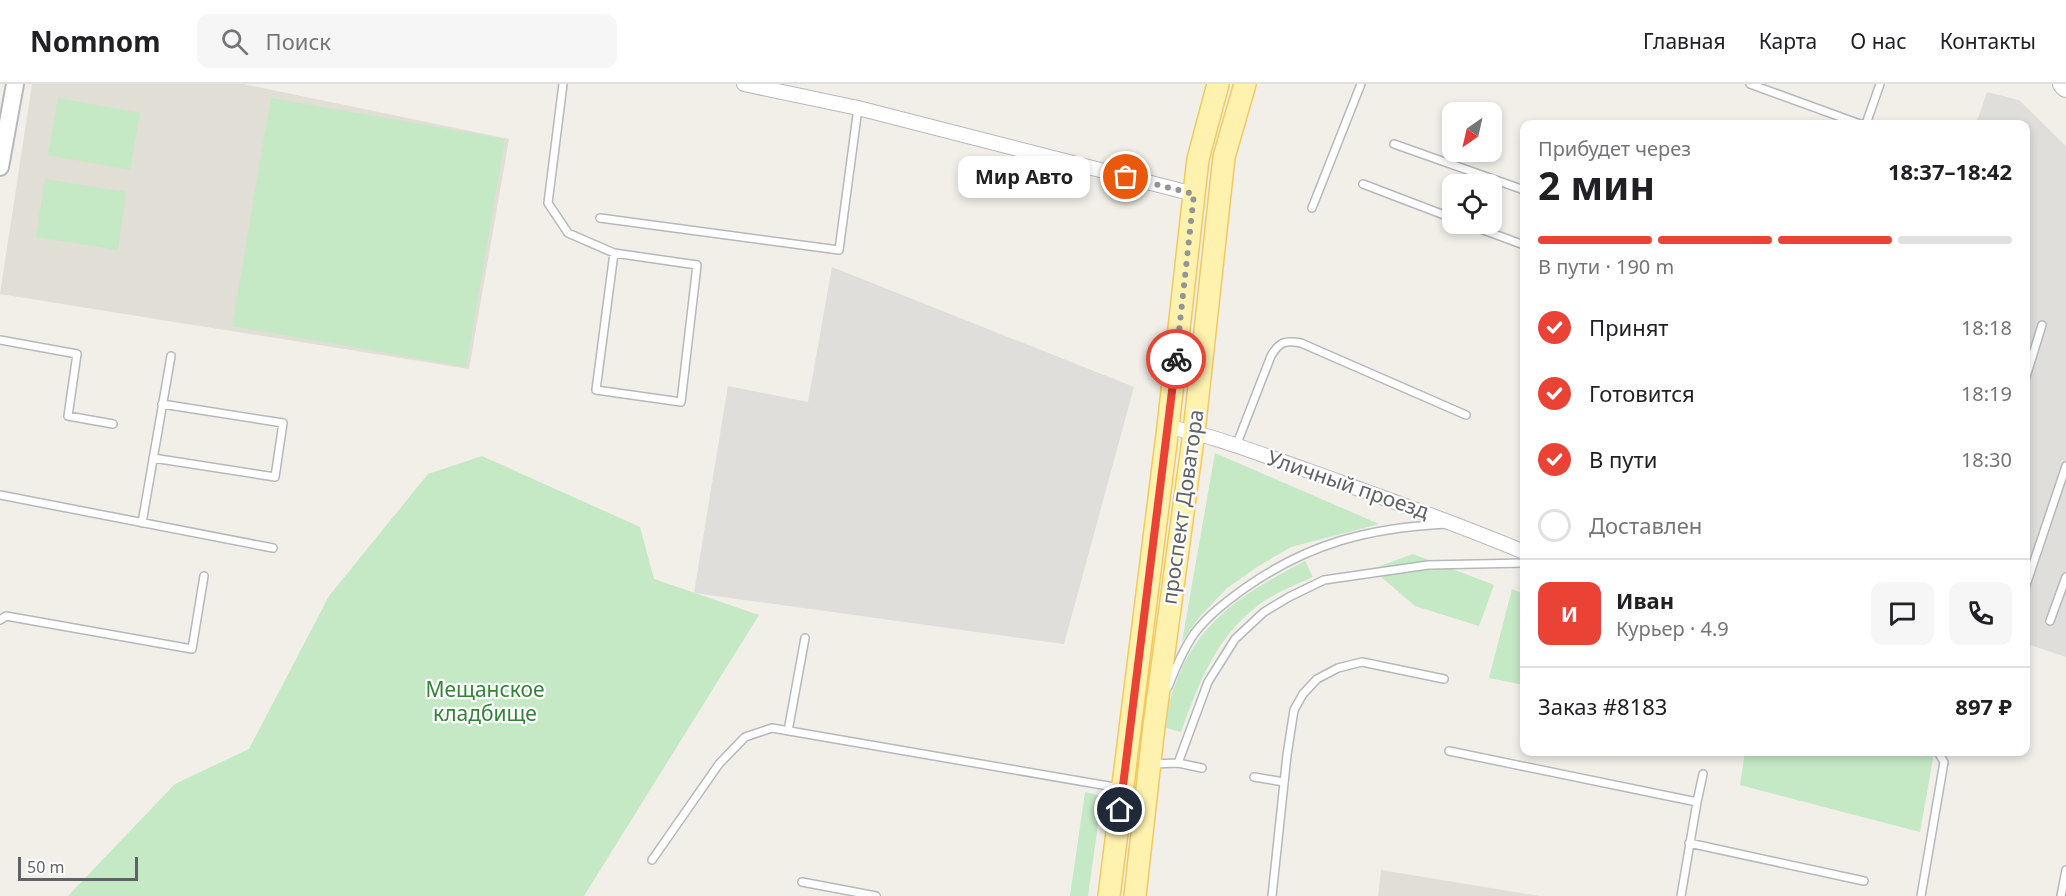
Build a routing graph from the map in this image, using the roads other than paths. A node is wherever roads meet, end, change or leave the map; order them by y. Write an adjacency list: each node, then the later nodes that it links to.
1 (15, 84): 15 (street)
2 (563, 84): 24 (lane)
3 (744, 84): 11 (street)
4 (1218, 84): 18 (main road, проспект Доватора)
5 (1245, 84): 33 (main road, проспект Доватора)
6 (1361, 84): 19 (lane)
7 (1750, 84): 12 (lane)
8 (1880, 84): 13 (lane)
9 (2063, 84): 10 (main road)
10 (2066, 87)
11 (858, 108): 18 (street); 21 (lane)
12 (1849, 120)
13 (1867, 120)
14 (1394, 144): 17 (lane)
15 (0, 166)
16 (1363, 183): 20 (lane)
17 (1520, 189)
18 (1194, 194): 32 (main road, проспект Доватора)
19 (1312, 208)
20 (1442, 214)
21 (600, 218)
22 (1493, 234): 23 (lane)
23 (1520, 244)
24 (614, 254): 24 (lane)
25 (2042, 325): 28 (lane)
26 (0, 340): 31 (lane)
27 (171, 356): 29 (lane)
28 (2030, 364)
29 (162, 404): 35 (lane); 35 (lane)
30 (1466, 415): 34 (lane)
31 (113, 424)
32 (1168, 427): 33 (street, Уличный проезд); 60 (main road, проспект Доватора)
33 (1194, 432): 34 (street, Уличный проезд); 50 (main road, проспект Доватора)
34 (1236, 446): 39 (street, Уличный проезд)
35 (153, 458): 38 (lane)
36 (2066, 466): 43 (lane)
37 (0, 495): 38 (lane)
38 (142, 523): 40 (lane)
39 (1459, 524): 41 (street, Уличный проезд); 50 (lane)
40 (273, 548)
41 (1520, 550)
42 (1520, 563): 54 (lane)
43 (2030, 573)
44 (204, 576): 46 (lane)
45 (2066, 577): 47 (lane)
46 (0, 620)
47 (2050, 621)
48 (805, 638): 51 (lane)
49 (1444, 679): 59 (lane)
50 (1154, 726): 55 (main road, проспект Доватора)
51 (788, 731): 60 (lane); 63 (lane)
52 (1449, 751): 61 (lane)
53 (1940, 756): 72 (lane)
54 (1178, 763): 55 (lane); 56 (lane)
55 (1149, 764): 69 (main road, проспект Доватора)
56 (1202, 768)
57 (1703, 774): 61 (lane)
58 (1254, 777): 59 (lane)
59 (1284, 782): 70 (lane)
60 (1123, 789): 68 (main road, проспект Доватора)
61 (1697, 802): 62 (lane)
62 (1689, 843): 65 (lane); 71 (lane)
63 (652, 860)
64 (2066, 870): 73 (lane)
65 (1864, 881)
66 (802, 882): 67 (lane)
67 (876, 896)
68 (1109, 896)
69 (1135, 896)
70 (1272, 896)
71 (1681, 896)
72 (1921, 896)
73 (2061, 896)

